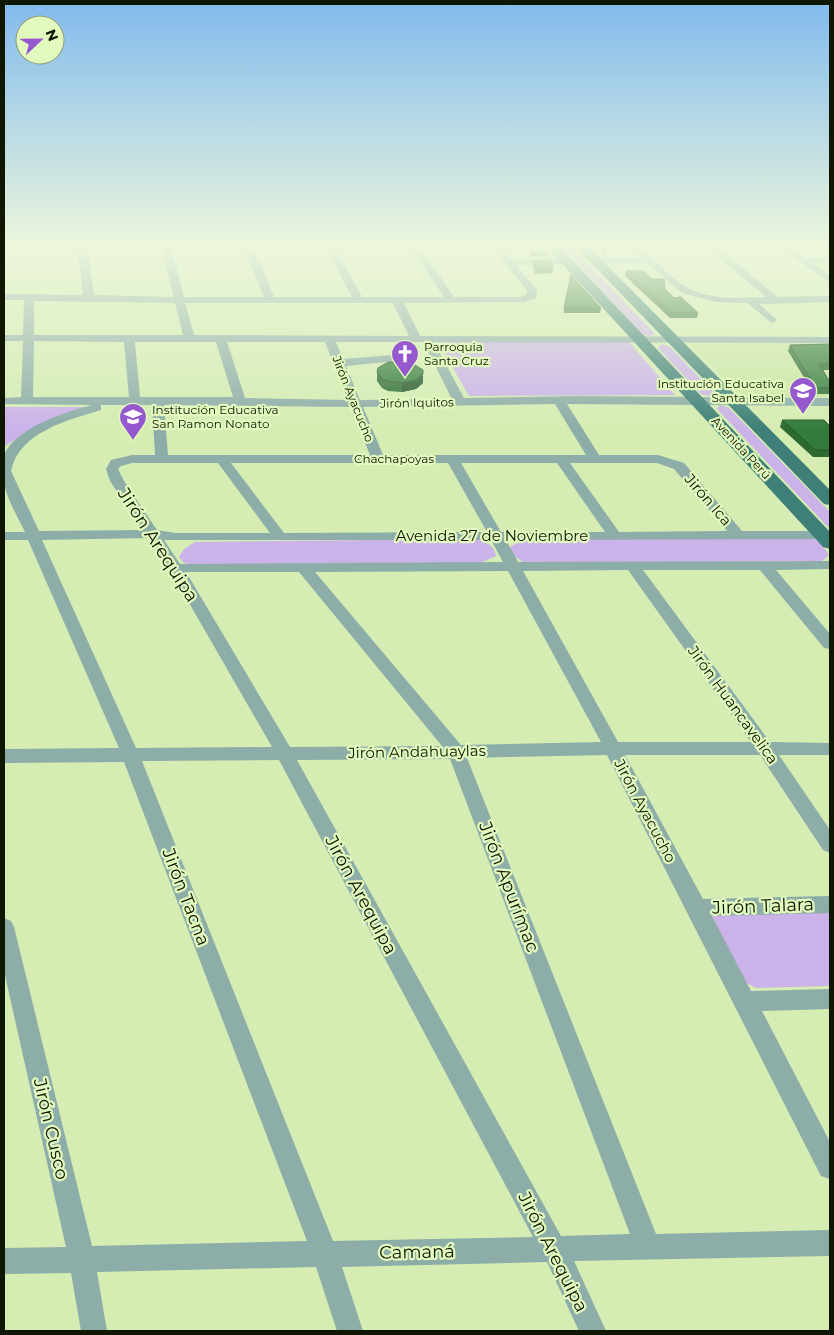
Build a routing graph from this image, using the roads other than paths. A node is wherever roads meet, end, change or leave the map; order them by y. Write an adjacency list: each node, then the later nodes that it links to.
1 (29, 305): 9 (street)
2 (180, 305): 11 (street)
3 (400, 305): 14 (street)
4 (607, 305): 15 (main road, Avenida Perú)
5 (639, 305): 16 (main road, Avenida Perú)
6 (755, 305): 7 (street)
7 (772, 320)
8 (4, 338): 9 (street)
9 (27, 338): 10 (street); 21 (street)
10 (129, 338): 11 (street); 27 (street)
11 (189, 338): 12 (street)
12 (220, 338): 13 (street); 22 (street)
13 (328, 338): 14 (street); 19 (street, Jirón Ayacucho)
14 (422, 339): 15 (street); 29 (street)
15 (639, 339): 16 (street); 20 (main road, Avenida Perú)
16 (673, 339): 17 (street); 24 (main road, Avenida Perú)
17 (830, 340)
18 (407, 357): 19 (street)
19 (338, 362): 31 (street, Jirón Ayacucho)
20 (697, 400): 23 (street, Jirón Iquitos); 24 (street, Jirón Iquitos); 49 (main road, Avenida Perú)
21 (27, 401): 25 (street, Jirón Iquitos); 26 (street, Jirón Iquitos)
22 (240, 401): 28 (street, Jirón Iquitos); 31 (street, Jirón Iquitos)
23 (558, 401): 29 (street, Jirón Iquitos); 37 (street)
24 (734, 401): 30 (street, Jirón Iquitos); 41 (main road, Avenida Perú)
25 (4, 402)
26 (112, 402): 27 (street, Jirón Iquitos); 40 (street, Jirón Tacna)
27 (135, 402): 28 (street, Jirón Iquitos)
28 (158, 402): 34 (street)
29 (460, 402): 31 (street, Jirón Iquitos)
30 (830, 402)
31 (355, 404): 35 (street, Jirón Ayacucho)
32 (221, 458): 34 (street, Chachapoyas); 35 (street, Chachapoyas); 48 (street)
33 (560, 458): 36 (street, Chachapoyas); 37 (street, Chachapoyas); 47 (street)
34 (162, 459): 39 (street, Chachapoyas)
35 (378, 459): 36 (street, Chachapoyas)
36 (452, 459): 46 (street, Jirón Ayacucho)
37 (595, 459): 38 (street, Chachapoyas)
38 (679, 466): 43 (street, Jirón Ica)
39 (112, 469): 42 (street, Jirón Arequipa)
40 (4, 470): 45 (street, Jirón Tacna)
41 (830, 500)
42 (154, 534): 45 (street, Avenida 27 de Noviembre); 48 (street, Avenida 27 de Noviembre); 55 (street, Jirón Arequipa)
43 (738, 535): 47 (street, Avenida 27 de Noviembre); 49 (street, Avenida 27 de Noviembre)
44 (4, 536): 45 (street, Avenida 27 de Noviembre)
45 (34, 536): 63 (street, Jirón Tacna)
46 (497, 536): 47 (street, Avenida 27 de Noviembre); 48 (street, Avenida 27 de Noviembre); 51 (street, Jirón Ayacucho)
47 (615, 536)
48 (280, 537)
49 (828, 537)
50 (830, 565): 53 (street, Avenida 27 de Noviembre)
51 (512, 566): 52 (street, Avenida 27 de Noviembre); 54 (street, Avenida 27 de Noviembre); 57 (street, Jirón Ayacucho)
52 (632, 566): 53 (street, Avenida 27 de Noviembre); 59 (street, Jirón Huancavelica)
53 (765, 566): 56 (street)
54 (303, 567): 55 (street, Avenida 27 de Noviembre); 60 (street, Jirón Apurímac)
55 (176, 568): 61 (street, Jirón Arequipa)
56 (830, 644)
57 (611, 748): 59 (street, Jirón Andahuaylas); 60 (street, Jirón Andahuaylas); 66 (street, Jirón Ayacucho)
58 (830, 749): 59 (street, Jirón Andahuaylas)
59 (766, 750): 64 (street, Jirón Huancavelica)
60 (456, 752): 61 (street, Jirón Andahuaylas); 72 (street, Jirón Apurímac)
61 (285, 754): 63 (street, Jirón Andahuaylas); 73 (street, Jirón Arequipa)
62 (4, 756): 63 (street, Jirón Andahuaylas)
63 (131, 756): 74 (street, Jirón Tacna)
64 (830, 845)
65 (830, 904): 66 (street, Jirón Talara)
66 (696, 908): 69 (street, Jirón Ayacucho)
67 (4, 927): 75 (street, Jirón Cusco)
68 (830, 999): 69 (street)
69 (746, 1001): 70 (street, Jirón Ayacucho)
70 (830, 1167)
71 (830, 1243): 72 (street, Camaná)
72 (648, 1247): 73 (street, Camaná)
73 (554, 1249): 74 (street, Camaná); 79 (street, Jirón Arequipa)
74 (325, 1254): 75 (street, Camaná); 78 (street, Jirón Tacna)
75 (82, 1260): 76 (street, Camaná); 77 (street, Jirón Cusco)
76 (4, 1261)
77 (94, 1331)
78 (350, 1331)
79 (593, 1331)

